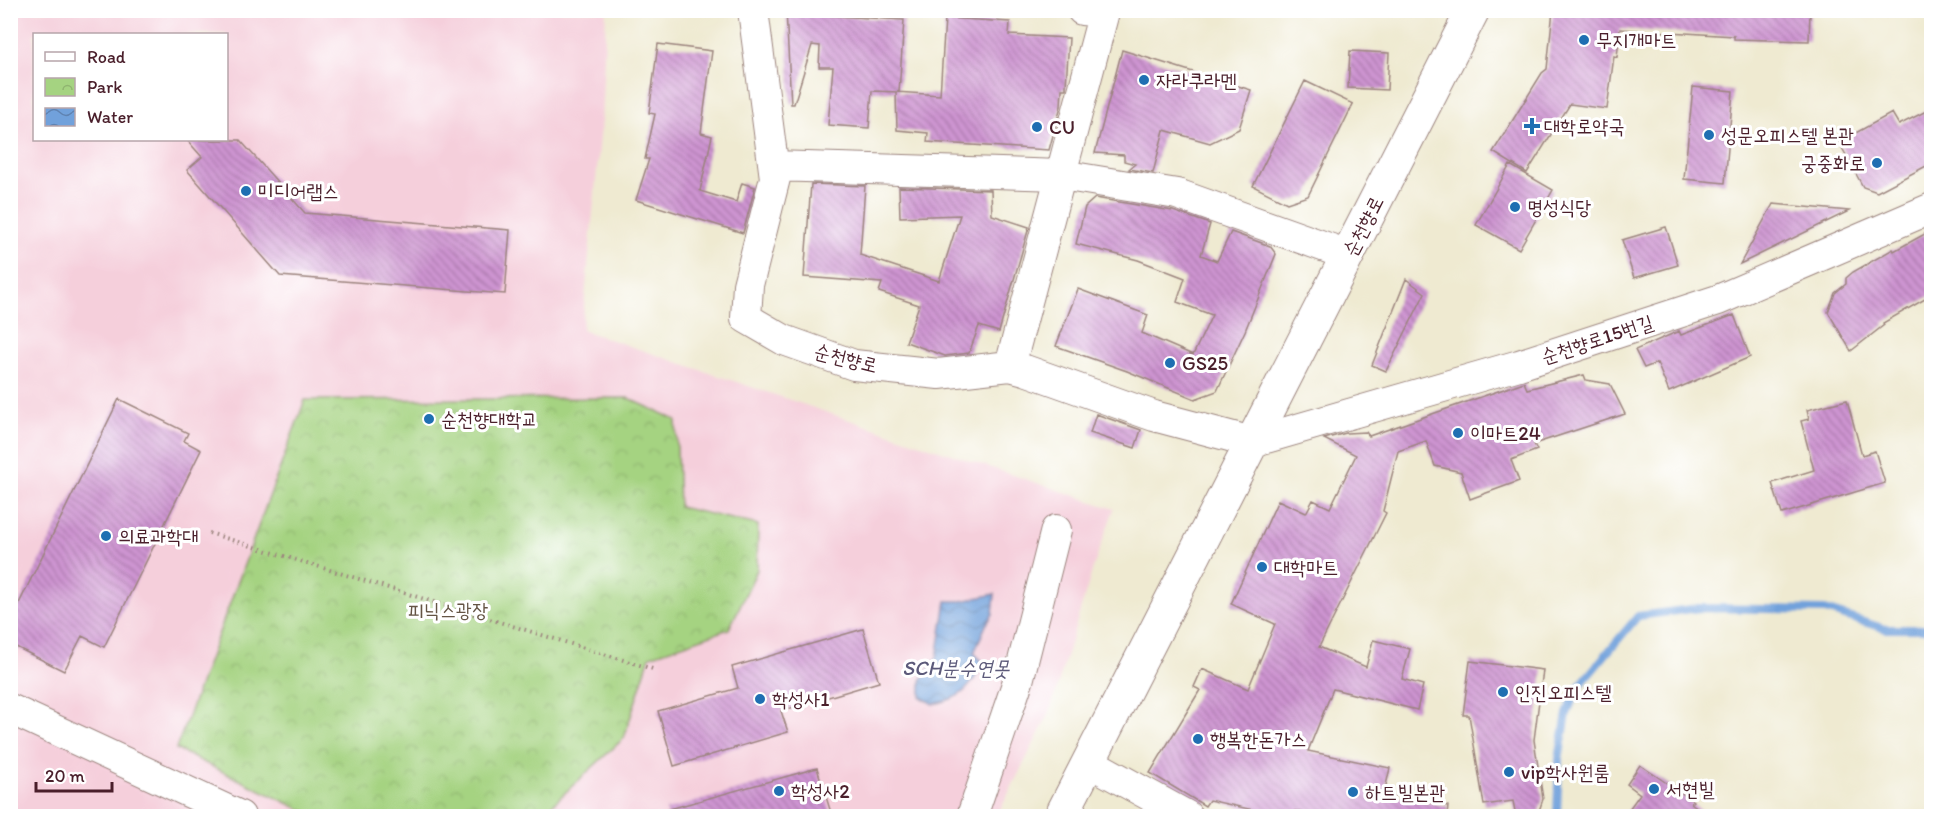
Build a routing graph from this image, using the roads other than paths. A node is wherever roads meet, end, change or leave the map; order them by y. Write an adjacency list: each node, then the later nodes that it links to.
1 (753, 10): 4 (street, 순천향로)
2 (1082, 10): 5 (street)
3 (1473, 10): 7 (main road, 순천향로)
4 (774, 166): 5 (street); 8 (street, 순천향로)
5 (1061, 175): 7 (street); 8 (street)
6 (1932, 208): 9 (street, 순천향로15번길)
7 (1348, 255): 9 (main road, 순천향로)
8 (1010, 366): 9 (street, 순천향로)
9 (1252, 442): 12 (main road, 순천향로)
10 (1056, 530): 14 (street)
11 (10, 709): 13 (street)
12 (1089, 762): 15 (main road, 순천향로); 16 (street)
13 (240, 816)
14 (972, 816)
15 (1061, 816)
16 (1187, 816)

